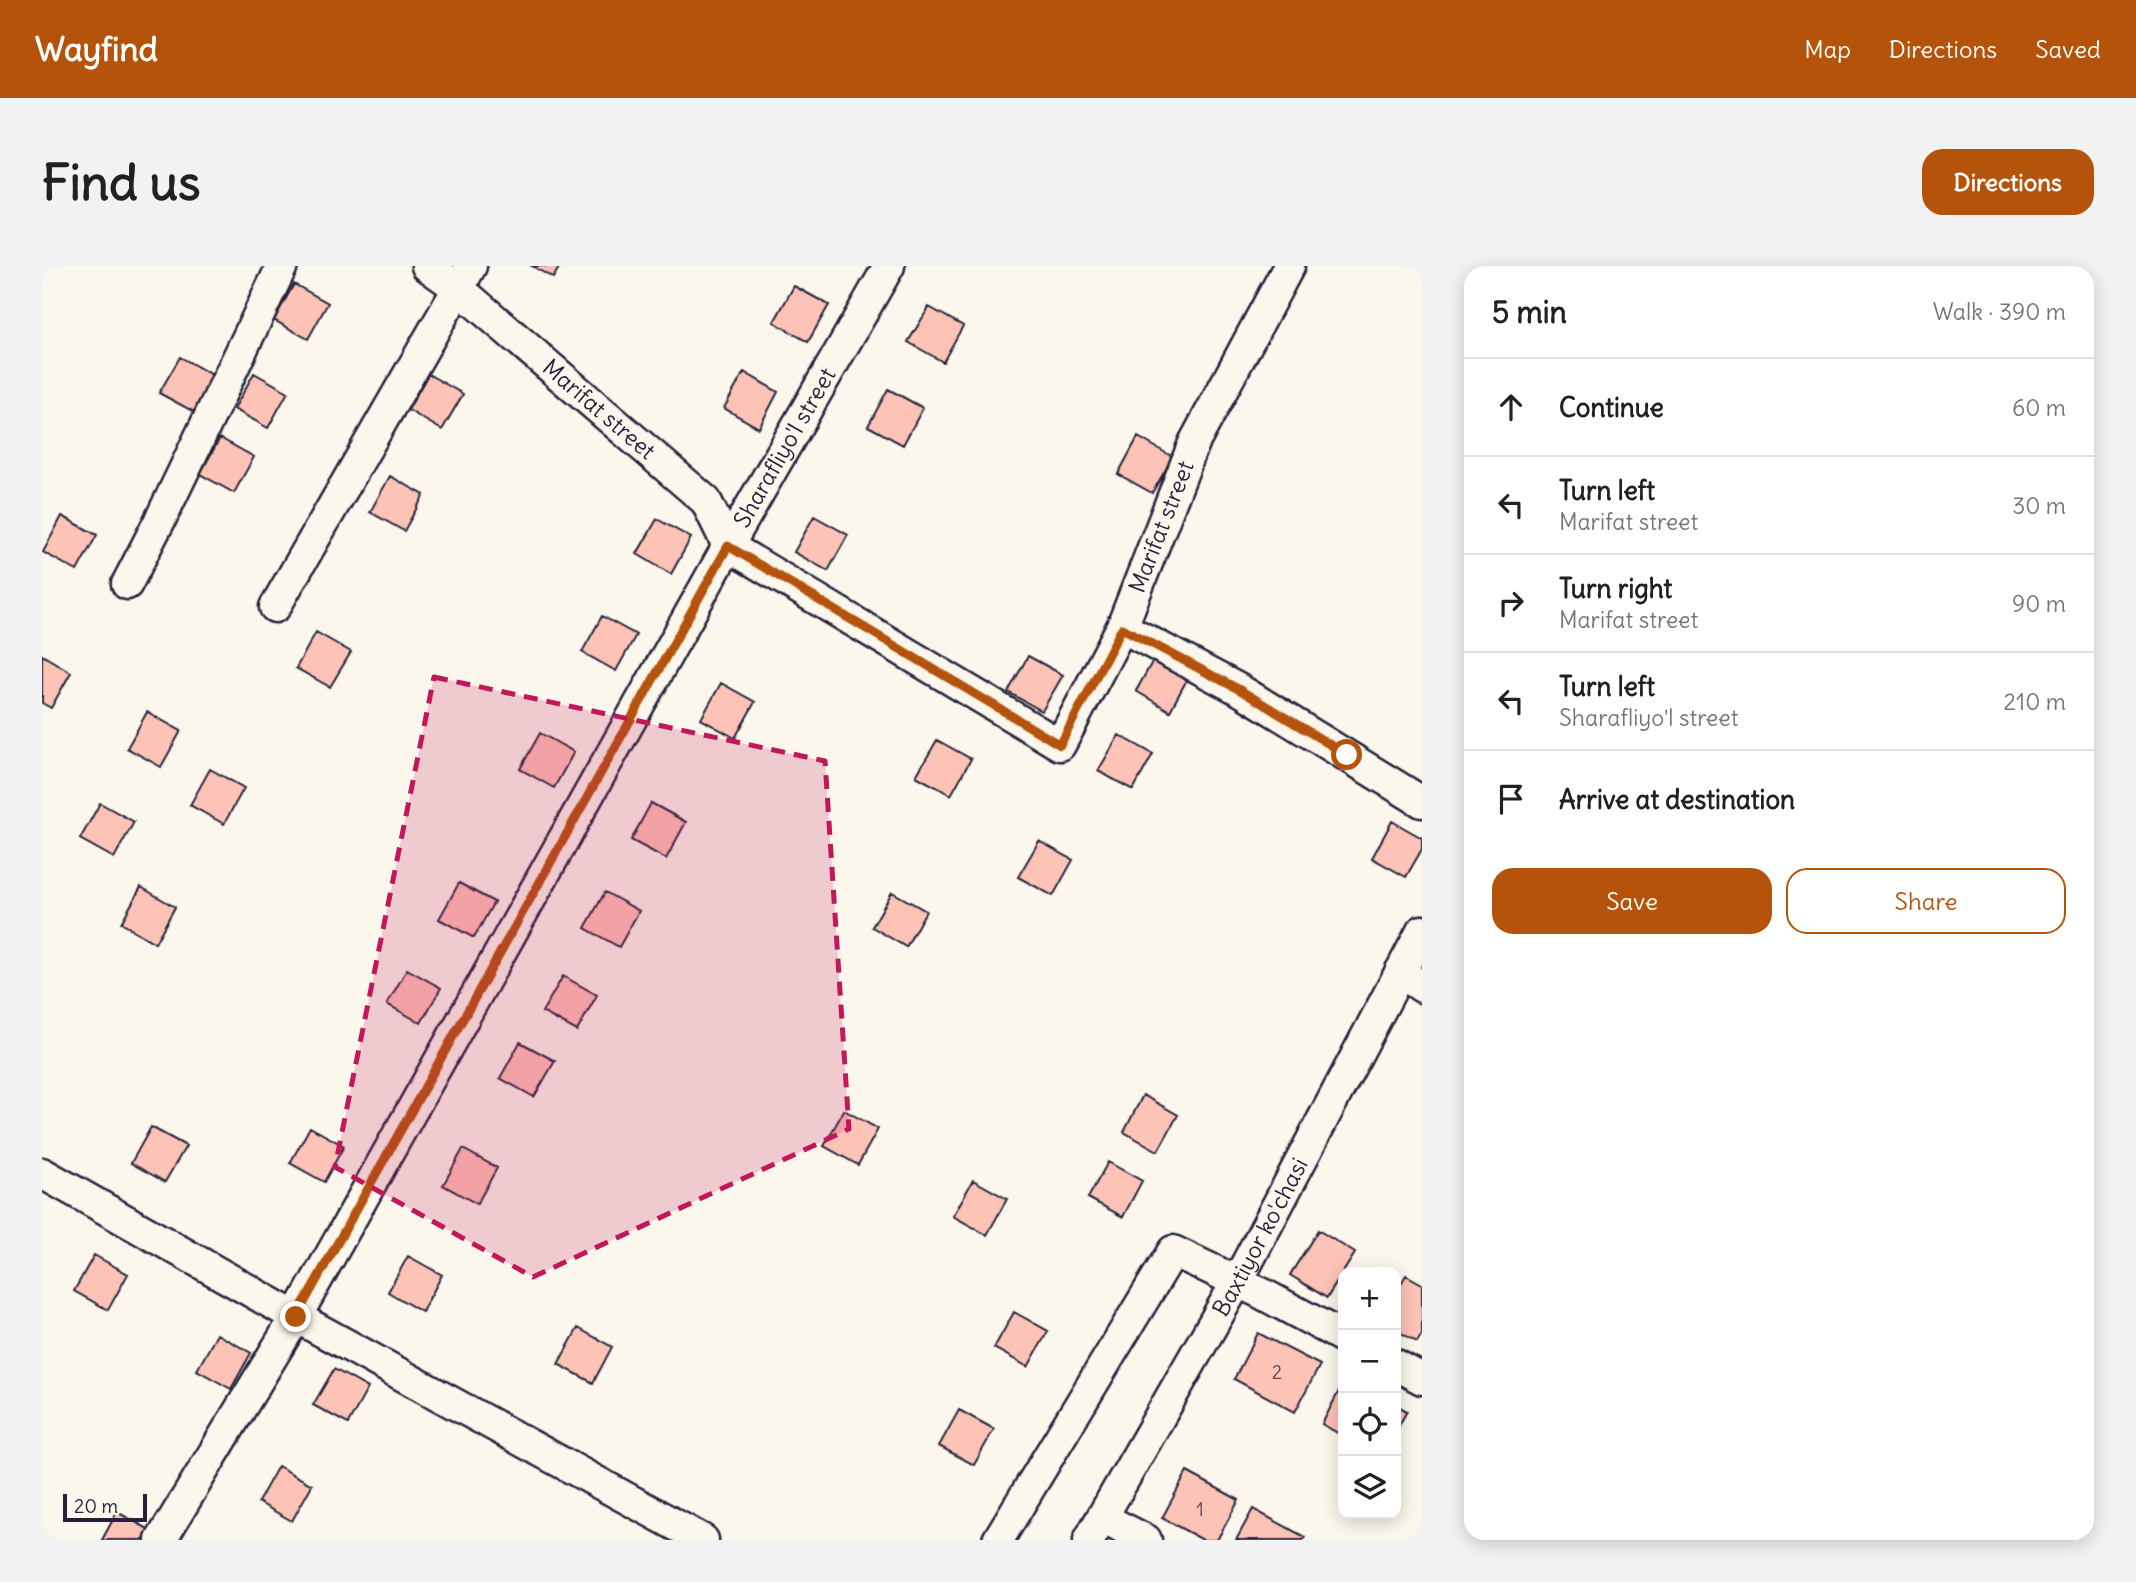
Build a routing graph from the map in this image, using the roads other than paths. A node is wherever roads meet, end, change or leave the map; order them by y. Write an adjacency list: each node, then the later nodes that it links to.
1 (282, 266): 7 (street)
2 (427, 266): 5 (street, Marifat street)
3 (889, 266): 6 (street, Sharafliyo'l street)
4 (1289, 266): 9 (street, Marifat street)
5 (465, 277): 6 (street, Marifat street); 8 (street)
6 (728, 546): 9 (street, Marifat street); 15 (street, Sharafliyo'l street)
7 (127, 584)
8 (275, 607)
9 (1122, 628): 10 (street)
10 (1422, 802)
11 (1422, 930): 12 (street, Baxtiyor ko'chasi)
12 (1411, 980): 14 (street, Baxtiyor ko'chasi)
13 (42, 1173): 15 (street)
14 (1237, 1282): 16 (street); 19 (street, Baxtiyor ko'chasi); 22 (street)
15 (296, 1317): 20 (street, Sharafliyo'l street); 21 (street)
16 (1338, 1334)
17 (1401, 1368): 18 (street)
18 (1422, 1380)
19 (1096, 1529): 23 (street)
20 (161, 1540)
21 (703, 1540)
22 (998, 1540)
23 (1146, 1540)

